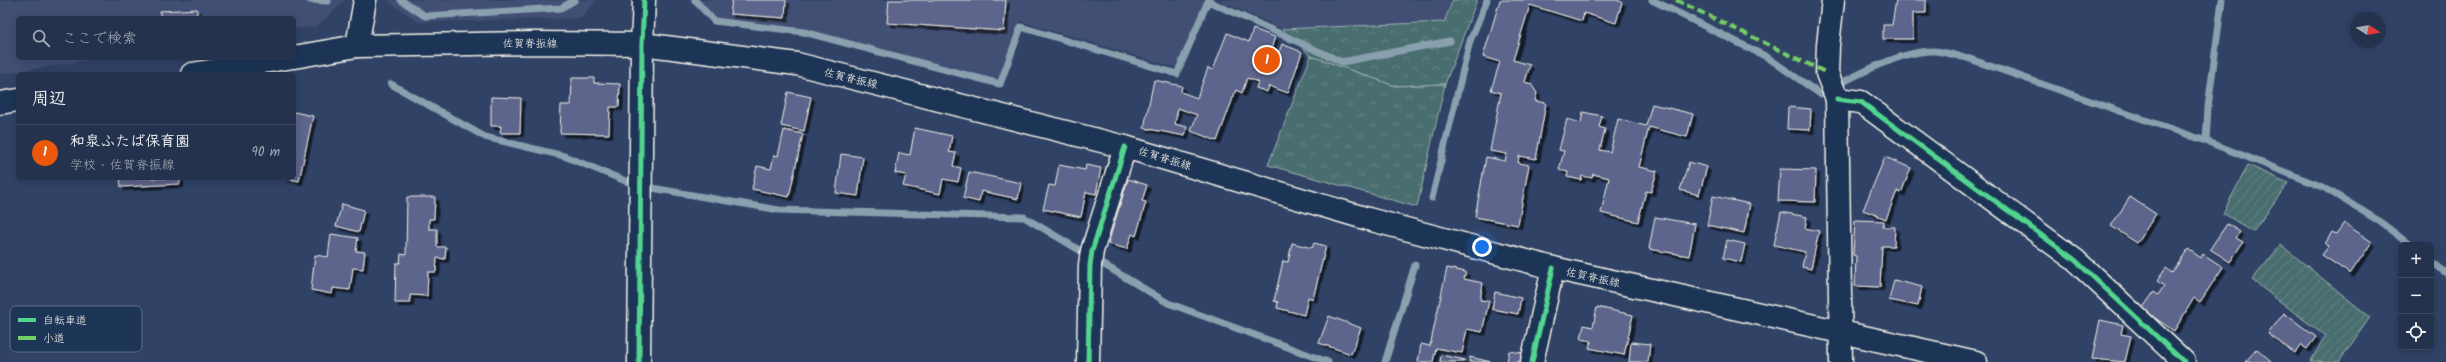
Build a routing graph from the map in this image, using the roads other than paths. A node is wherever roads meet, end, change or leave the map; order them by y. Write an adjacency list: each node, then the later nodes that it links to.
1 (365, 0): 5 (main road)
2 (644, 0): 4 (main road)
3 (1833, 0): 9 (main road)
4 (642, 44): 5 (main road, 佐賀脊振線); 12 (main road, 佐賀脊振線); 15 (main road)
5 (357, 46): 6 (main road, 佐賀脊振線)
6 (296, 57)
7 (275, 60): 8 (main road)
8 (204, 72)
9 (1837, 99): 14 (main road); 20 (main road)
10 (16, 100): 11 (main road)
11 (0, 103)
12 (1125, 146): 13 (main road, 佐賀脊振線); 16 (main road)
13 (1553, 268): 14 (main road, 佐賀脊振線); 17 (main road)
14 (1842, 334): 18 (main road); 19 (main road, 佐賀脊振線)
15 (638, 362)
16 (1088, 362)
17 (1532, 362)
18 (1841, 362)
19 (1976, 362)
20 (2184, 362)

